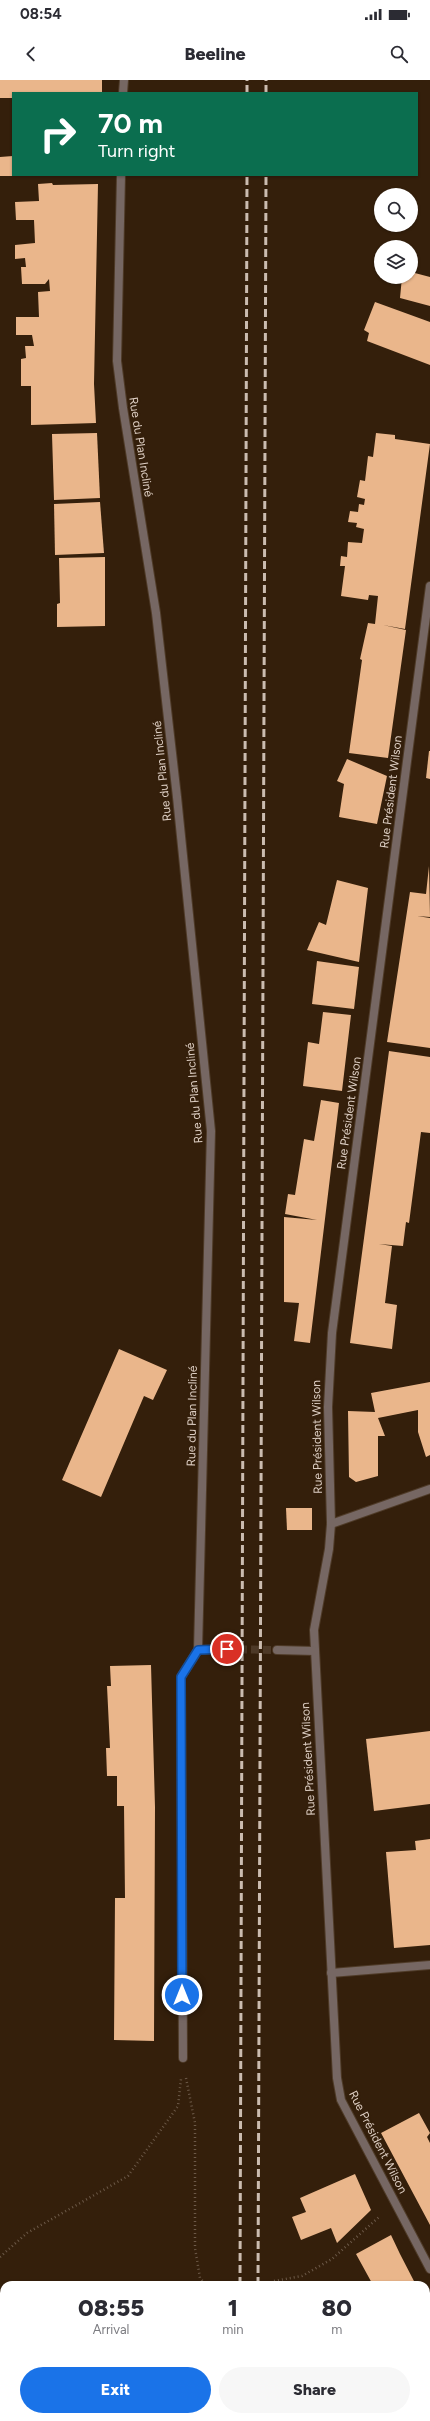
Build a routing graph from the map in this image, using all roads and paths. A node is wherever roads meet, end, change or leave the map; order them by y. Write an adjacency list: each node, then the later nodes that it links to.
1 (124, 80): 2 (street)
2 (124, 92)
3 (121, 176): 8 (street, Rue du Plan Incliné)
4 (430, 586): 6 (street, Rue Président Wilson)
5 (430, 1489): 6 (street)
6 (331, 1524): 10 (street, Rue Président Wilson)
7 (227, 1649): 8 (street)
8 (198, 1650): 13 (street)
9 (277, 1650): 10 (street)
10 (315, 1651): 12 (street, Rue Président Wilson)
11 (430, 1965): 12 (street)
12 (331, 1973): 14 (street, Rue Président Wilson)
13 (183, 2058): 15 (path); 17 (path)
14 (394, 2201): 16 (street, Rue Président Wilson); 18 (path)
15 (0, 2257)
16 (430, 2269)
17 (202, 2281)
18 (274, 2281)

